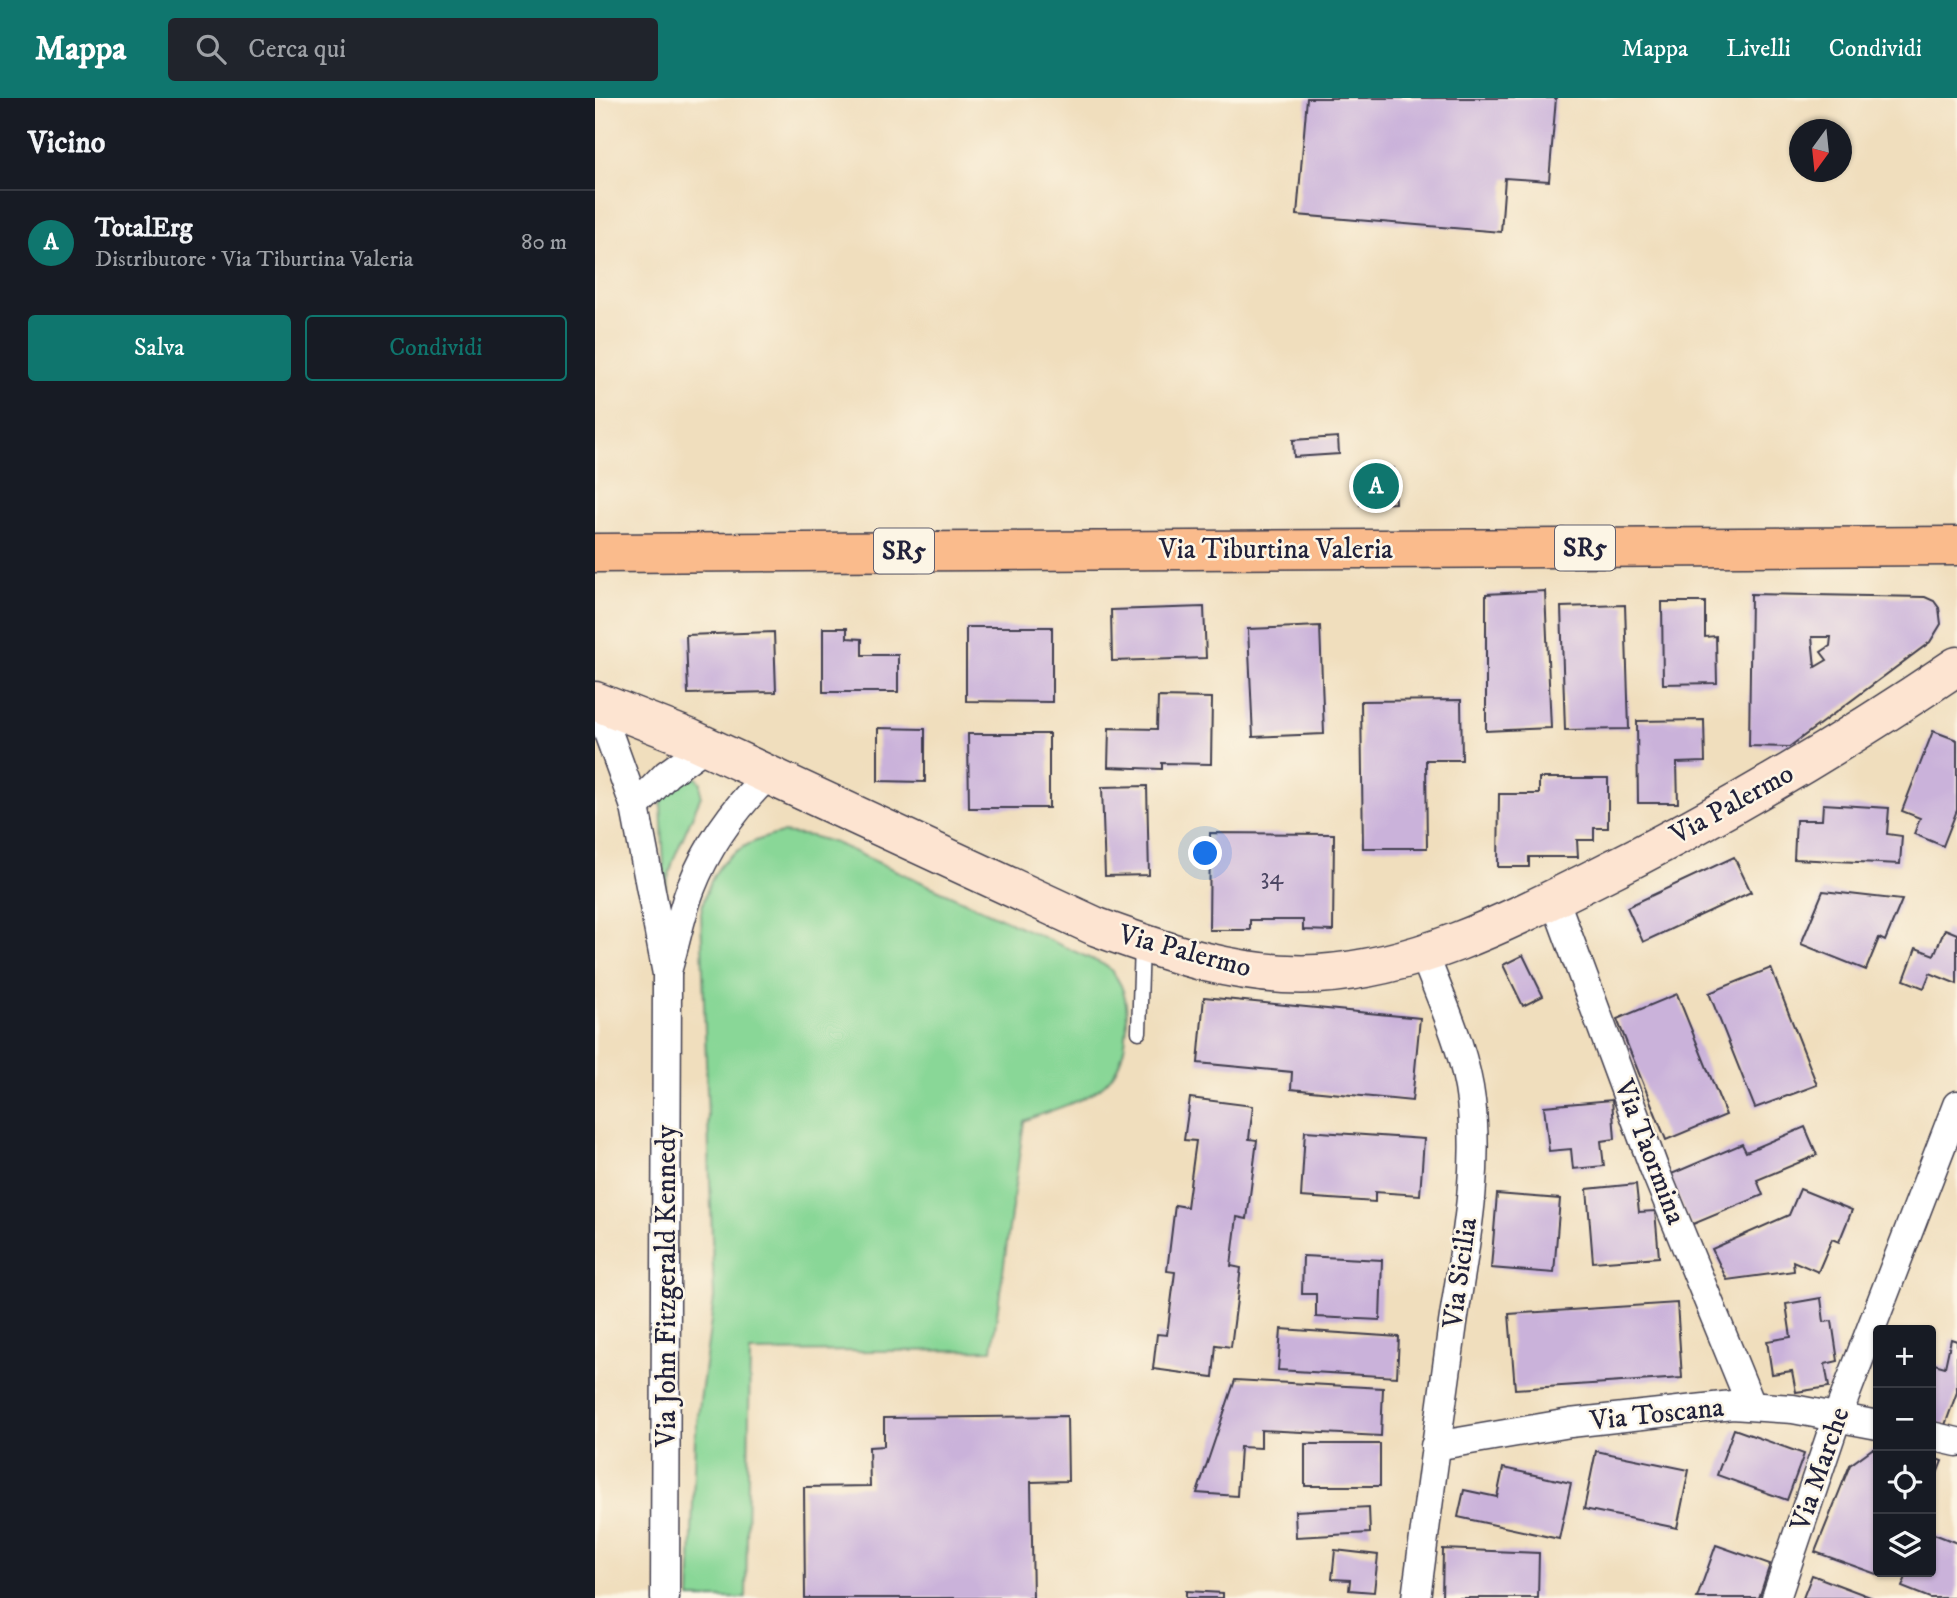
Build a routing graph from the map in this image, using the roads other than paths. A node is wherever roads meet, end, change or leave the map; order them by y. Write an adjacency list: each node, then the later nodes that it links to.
1 (1957, 546): 2 (main road, Via Tiburtina Valeria / SR5)
2 (595, 553)
3 (1957, 666): 8 (street, Via Palermo)
4 (596, 701): 5 (street, Via Palermo); 7 (street, Via John Fitzgerald Kennedy)
5 (706, 746): 6 (street, Via Palermo); 7 (street)
6 (768, 775): 9 (street, Via Palermo); 11 (street, Via John Fitzgerald Kennedy)
7 (635, 807): 11 (street, Via John Fitzgerald Kennedy)
8 (1555, 898): 10 (street, Via Palermo); 14 (street, Via Taormina)
9 (1143, 943): 10 (street, Via Palermo); 12 (lane)
10 (1424, 954): 19 (street, Via Sicilia)
11 (667, 974): 20 (street, Via John Fitzgerald Kennedy)
12 (1139, 1032)
13 (1957, 1105): 15 (street, Via Marche)
14 (1751, 1405): 15 (street, Via Toscana); 19 (street, Via Toscana)
15 (1837, 1417): 16 (street, Via Toscana); 22 (street, Via Marche)
16 (1873, 1423)
17 (1936, 1437): 18 (street)
18 (1957, 1442)
19 (1435, 1446): 21 (street, Via Sicilia)
20 (665, 1598)
21 (1416, 1598)
22 (1776, 1598)

